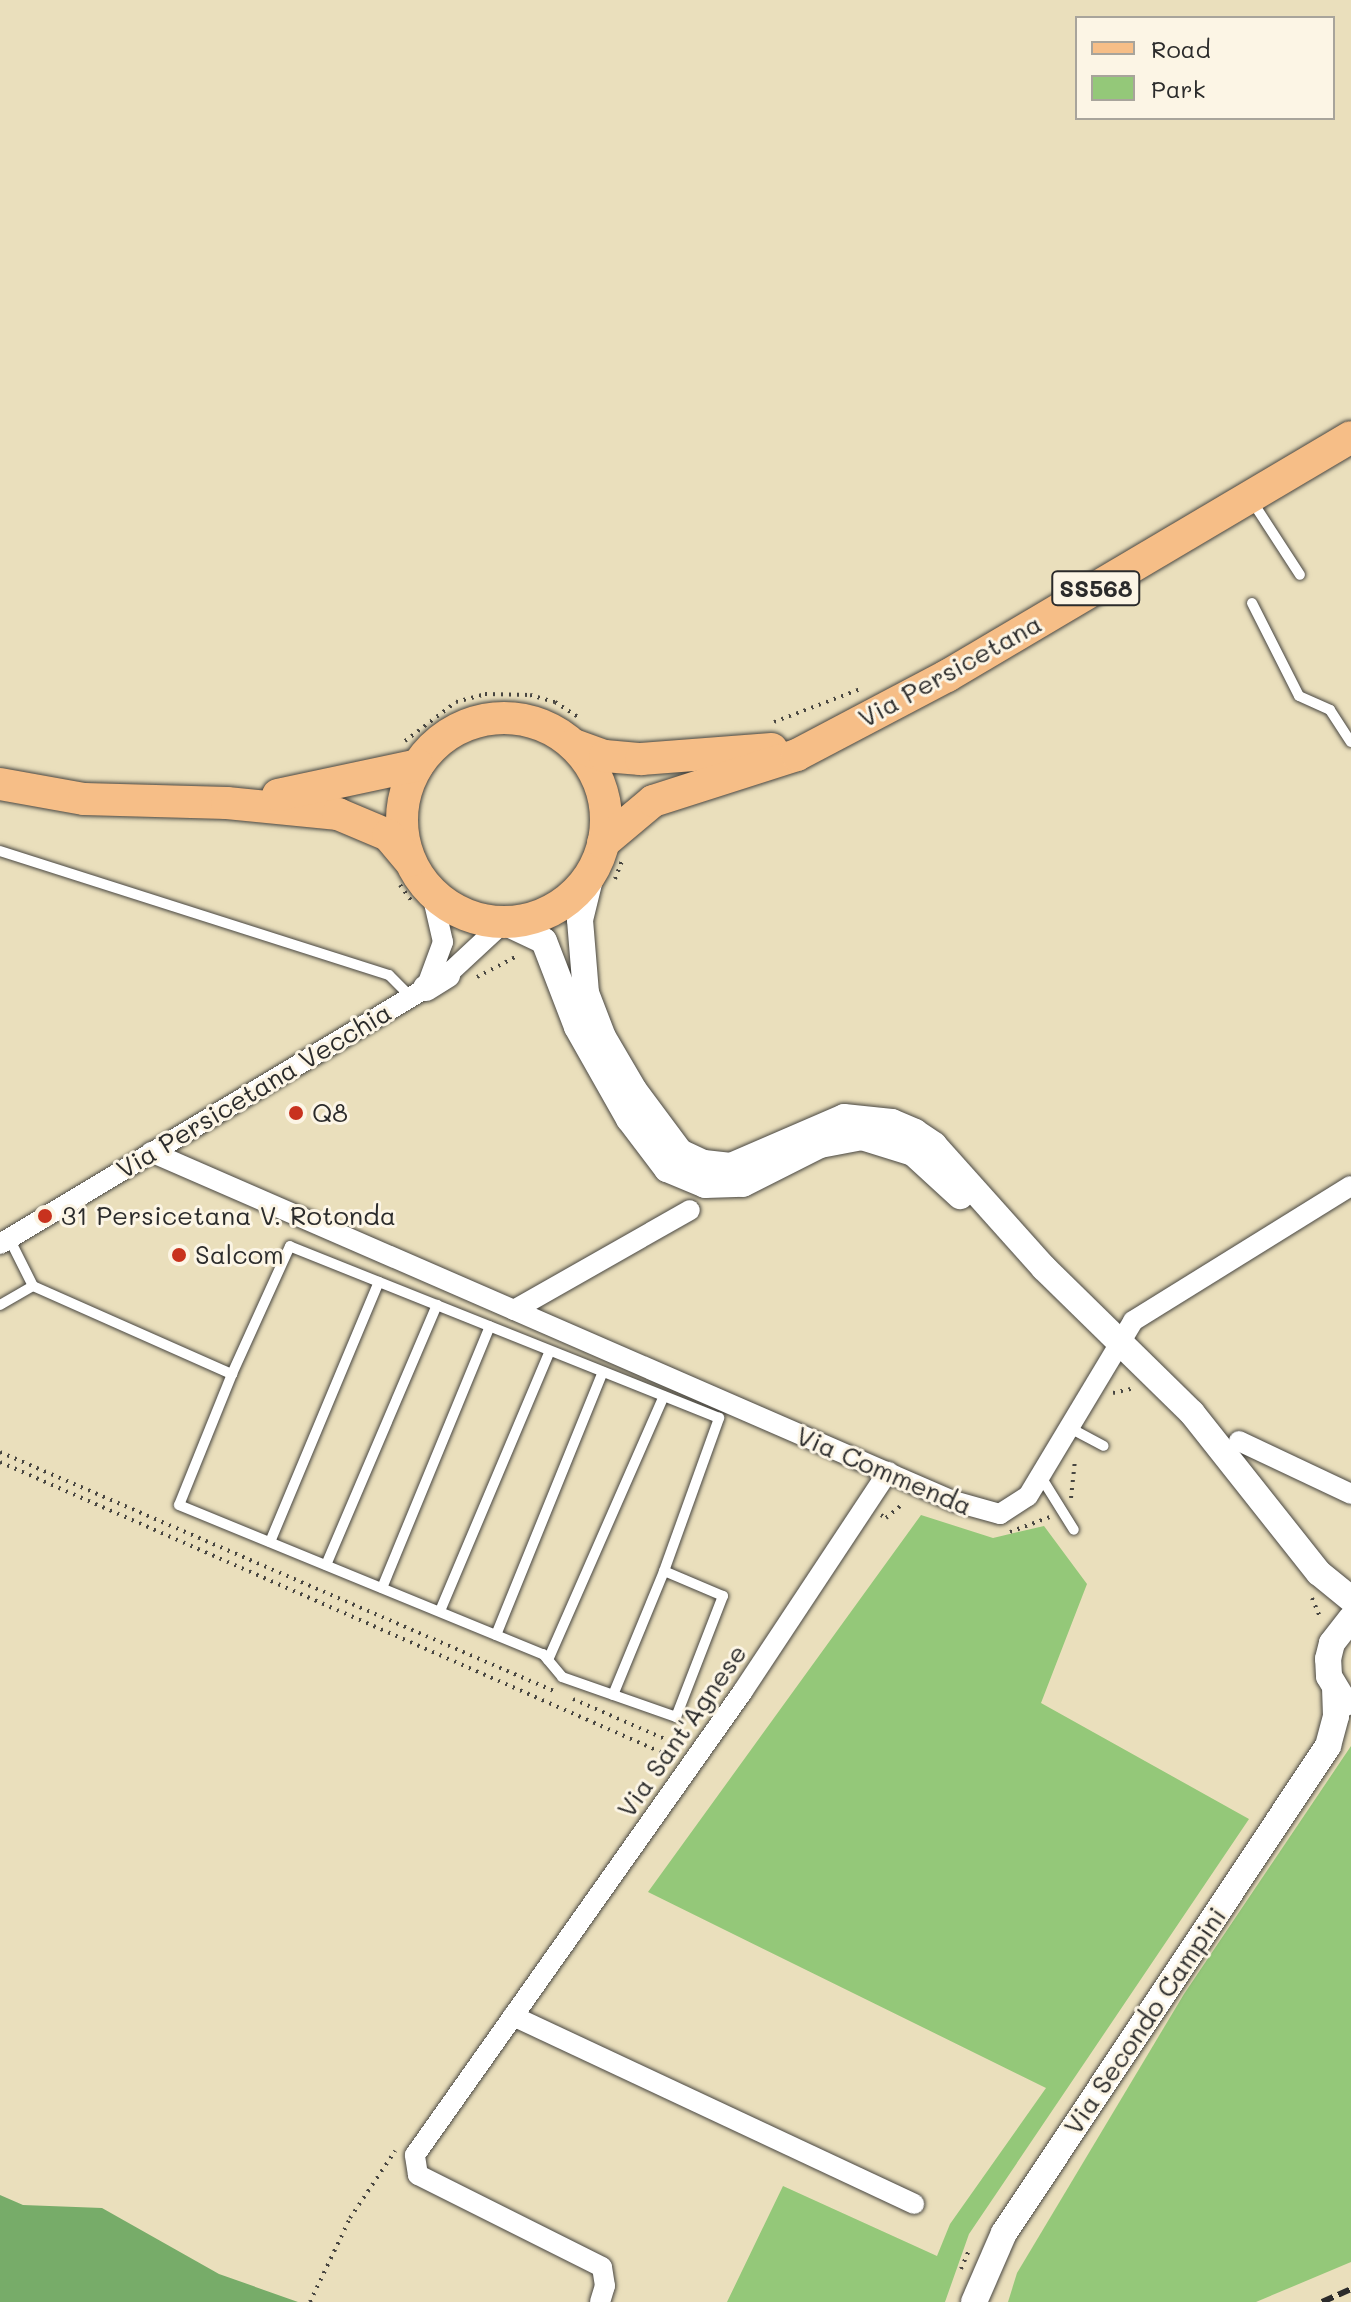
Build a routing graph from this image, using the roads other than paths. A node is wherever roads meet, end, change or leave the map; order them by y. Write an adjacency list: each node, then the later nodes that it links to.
1 (1351, 437): 2 (main road, Via Persicetana / SS568)
2 (1249, 496): 3 (lane); 6 (main road, Via Persicetana / SS568)
3 (1300, 575)
4 (1252, 603): 7 (lane)
5 (579, 733): 6 (main road, Via Persicetana / SS568); 8 (main road, Via Persicetana); 12 (main road)
6 (838, 733): 12 (main road, Via Persicetana / SS568)
7 (1351, 742)
8 (409, 755): 10 (main road); 13 (main road)
9 (0, 784): 10 (main road)
10 (227, 803): 13 (main road)
11 (0, 851): 16 (lane)
12 (598, 857): 15 (main road, Via Persicetana); 21 (street)
13 (403, 871): 14 (main road)
14 (423, 898): 15 (main road); 16 (street)
15 (504, 922): 16 (street, Via Persicetana Vecchia); 21 (street)
16 (428, 987): 17 (street, Via Persicetana Vecchia)
17 (151, 1152): 20 (street, Via Persicetana Vecchia); 26 (street, Via Commenda)
18 (1351, 1186): 28 (street, Via Commenda)
19 (690, 1210): 26 (street)
20 (5, 1241): 23 (lane)
21 (1044, 1268): 28 (street)
22 (379, 1282): 25 (lane); 31 (lane); 40 (lane)
23 (33, 1286): 24 (lane); 31 (lane)
24 (0, 1305)
25 (437, 1305): 27 (lane); 41 (lane)
26 (514, 1310): 36 (street, Via Commenda)
27 (490, 1326): 29 (lane); 44 (lane)
28 (1120, 1342): 33 (street, Via Commenda); 43 (street)
29 (550, 1351): 30 (lane); 46 (lane)
30 (603, 1372): 32 (lane); 48 (lane)
31 (232, 1374): 40 (lane)
32 (664, 1396): 42 (lane); 50 (lane)
33 (1070, 1428): 35 (lane); 37 (street, Via Commenda)
34 (1239, 1441): 38 (street)
35 (1104, 1446)
36 (888, 1472): 37 (street, Via Commenda); 55 (street, Via Sant'Agnese)
37 (1041, 1477): 39 (lane)
38 (1351, 1494)
39 (1074, 1530)
40 (270, 1542): 41 (lane)
41 (326, 1565): 44 (lane)
42 (664, 1571): 51 (lane); 51 (lane)
43 (1319, 1573): 45 (street); 49 (street)
44 (382, 1588): 46 (lane)
45 (1351, 1599)
46 (440, 1611): 48 (lane)
47 (1351, 1619): 49 (street)
48 (496, 1635): 50 (lane)
49 (1332, 1643): 52 (street, Via Secondo Campini)
50 (548, 1660): 51 (lane)
51 (613, 1695)
52 (1343, 1700): 54 (street, Via Secondo Campini)
53 (1351, 1729): 54 (street, Via Secondo Campini)
54 (1328, 1746): 58 (street, Via Secondo Campini)
55 (513, 2016): 56 (street); 57 (street, Via Sant'Agnese)
56 (914, 2204)
57 (600, 2302)
58 (974, 2302)

